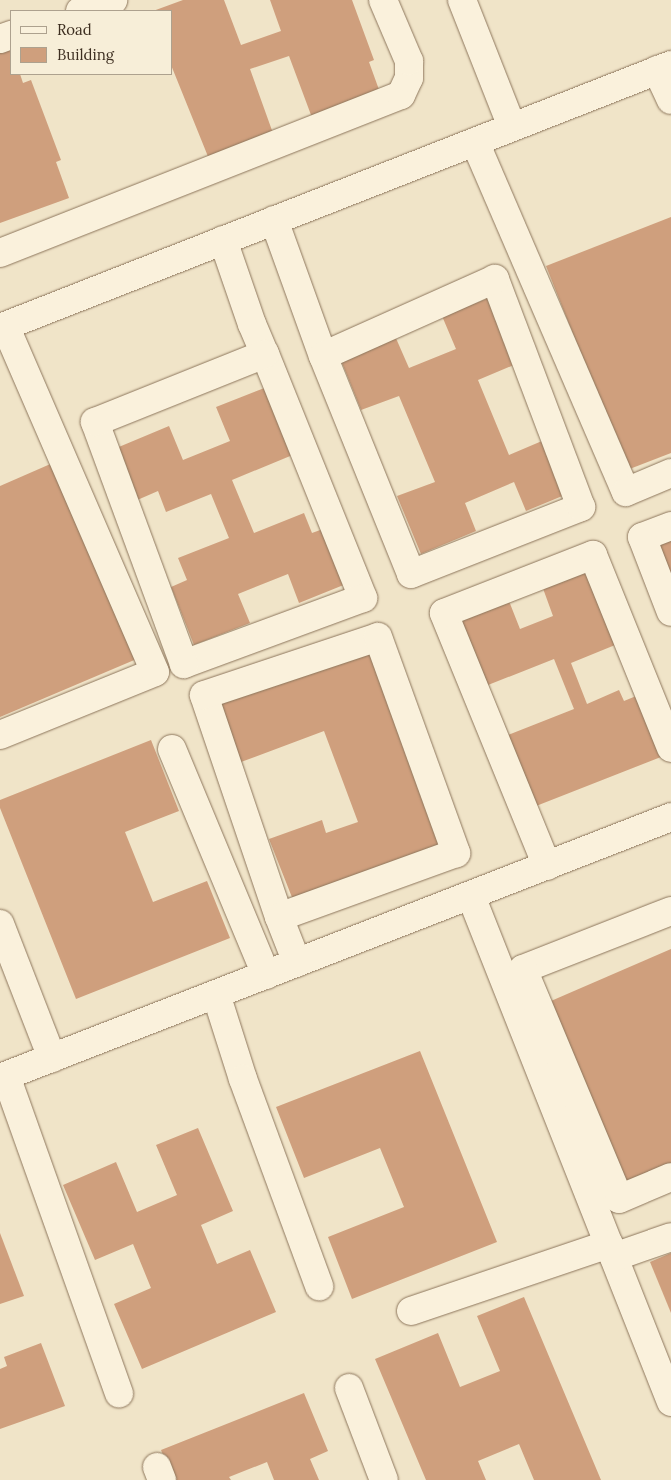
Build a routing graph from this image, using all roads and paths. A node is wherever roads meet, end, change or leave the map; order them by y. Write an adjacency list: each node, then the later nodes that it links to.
1 (113, 0): 4 (street)
2 (383, 0): 11 (street)
3 (462, 0): 7 (street)
4 (83, 10)
5 (664, 68): 6 (street); 7 (street)
6 (671, 100)
7 (512, 127): 8 (street)
8 (475, 142): 9 (street); 15 (street)
9 (274, 220): 10 (street); 14 (street)
10 (223, 240): 12 (street); 13 (street)
11 (0, 253)
12 (2, 327): 18 (street)
13 (265, 354): 13 (street)
14 (323, 356): 14 (street)
15 (671, 473)
16 (671, 526): 17 (street)
17 (671, 612)
18 (0, 735)
19 (172, 748): 28 (street)
20 (671, 748): 22 (street)
21 (671, 818): 22 (street)
22 (547, 866): 23 (street)
23 (471, 896): 27 (street); 34 (street)
24 (671, 911): 32 (street)
25 (279, 917): 25 (street); 27 (street)
26 (0, 924): 30 (street)
27 (297, 963): 28 (street)
28 (266, 975): 29 (street)
29 (216, 994): 30 (street); 35 (street)
30 (52, 1058): 31 (street)
31 (3, 1077): 38 (street)
32 (671, 1177)
33 (671, 1237): 34 (street)
34 (611, 1250): 36 (street); 39 (street)
35 (319, 1286)
36 (411, 1311)
37 (349, 1388): 40 (street)
38 (118, 1393)
39 (671, 1402)
40 (384, 1480)

